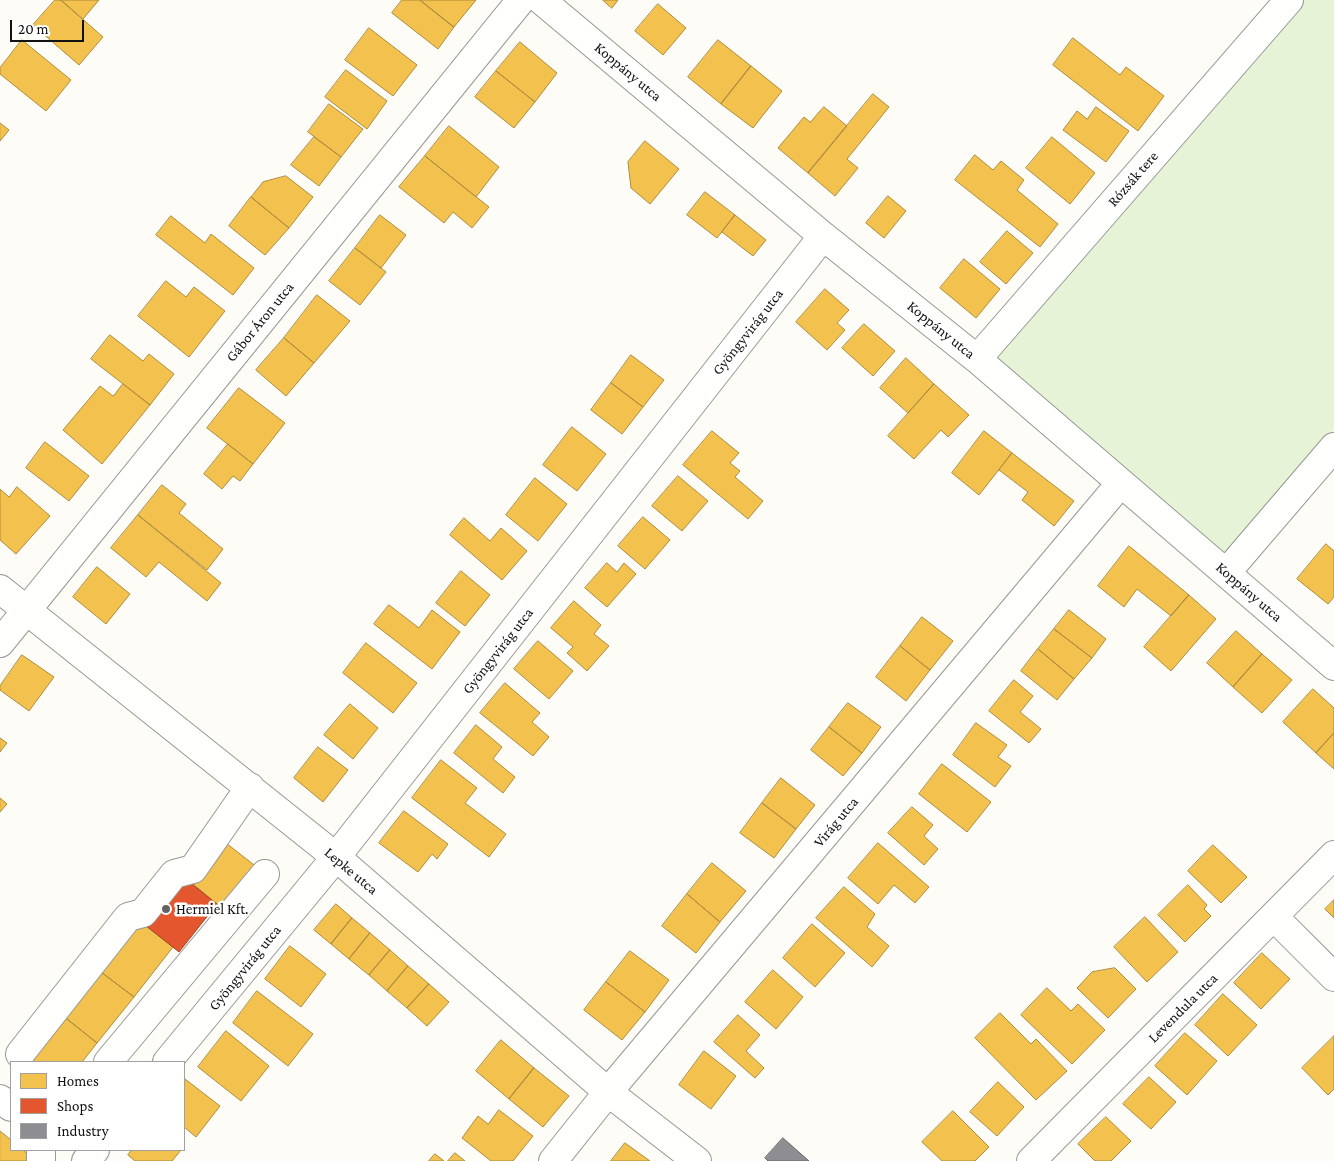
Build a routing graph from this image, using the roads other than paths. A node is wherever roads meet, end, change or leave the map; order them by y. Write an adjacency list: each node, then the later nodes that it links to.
1 (521, 0): 10 (street, Gábor Áron utca)
2 (541, 0): 4 (street, Koppány utca)
3 (1289, 0): 5 (street, Rózsák tere)
4 (823, 236): 5 (street, Koppány utca); 15 (street, Gyöngyvirág utca)
5 (977, 359): 7 (street, Koppány utca)
6 (1334, 447): 8 (street)
7 (1120, 484): 8 (street, Koppány utca); 22 (street, Virág utca)
8 (1226, 573): 12 (street, Koppány utca)
9 (0, 589): 10 (street, Lepke utca)
10 (26, 611): 11 (street, Gábor Áron utca); 13 (street, Lepke utca)
11 (0, 643)
12 (1334, 666)
13 (250, 788): 15 (street, Lepke utca); 19 (street)
14 (1334, 855): 17 (street, Levendula utca)
15 (336, 858): 21 (street, Gyöngyvirág utca); 22 (street, Lepke utca)
16 (266, 874): 20 (street)
17 (1274, 916): 18 (street); 29 (street, Levendula utca)
18 (1334, 977)
19 (20, 1054)
20 (109, 1061)
21 (168, 1061)
22 (608, 1092): 27 (street, Virág utca); 28 (street, Lepke utca)
23 (0, 1098): 24 (street)
24 (10, 1106)
25 (94, 1151): 26 (street)
26 (86, 1161)
27 (553, 1161)
28 (697, 1161)
29 (1032, 1161)

